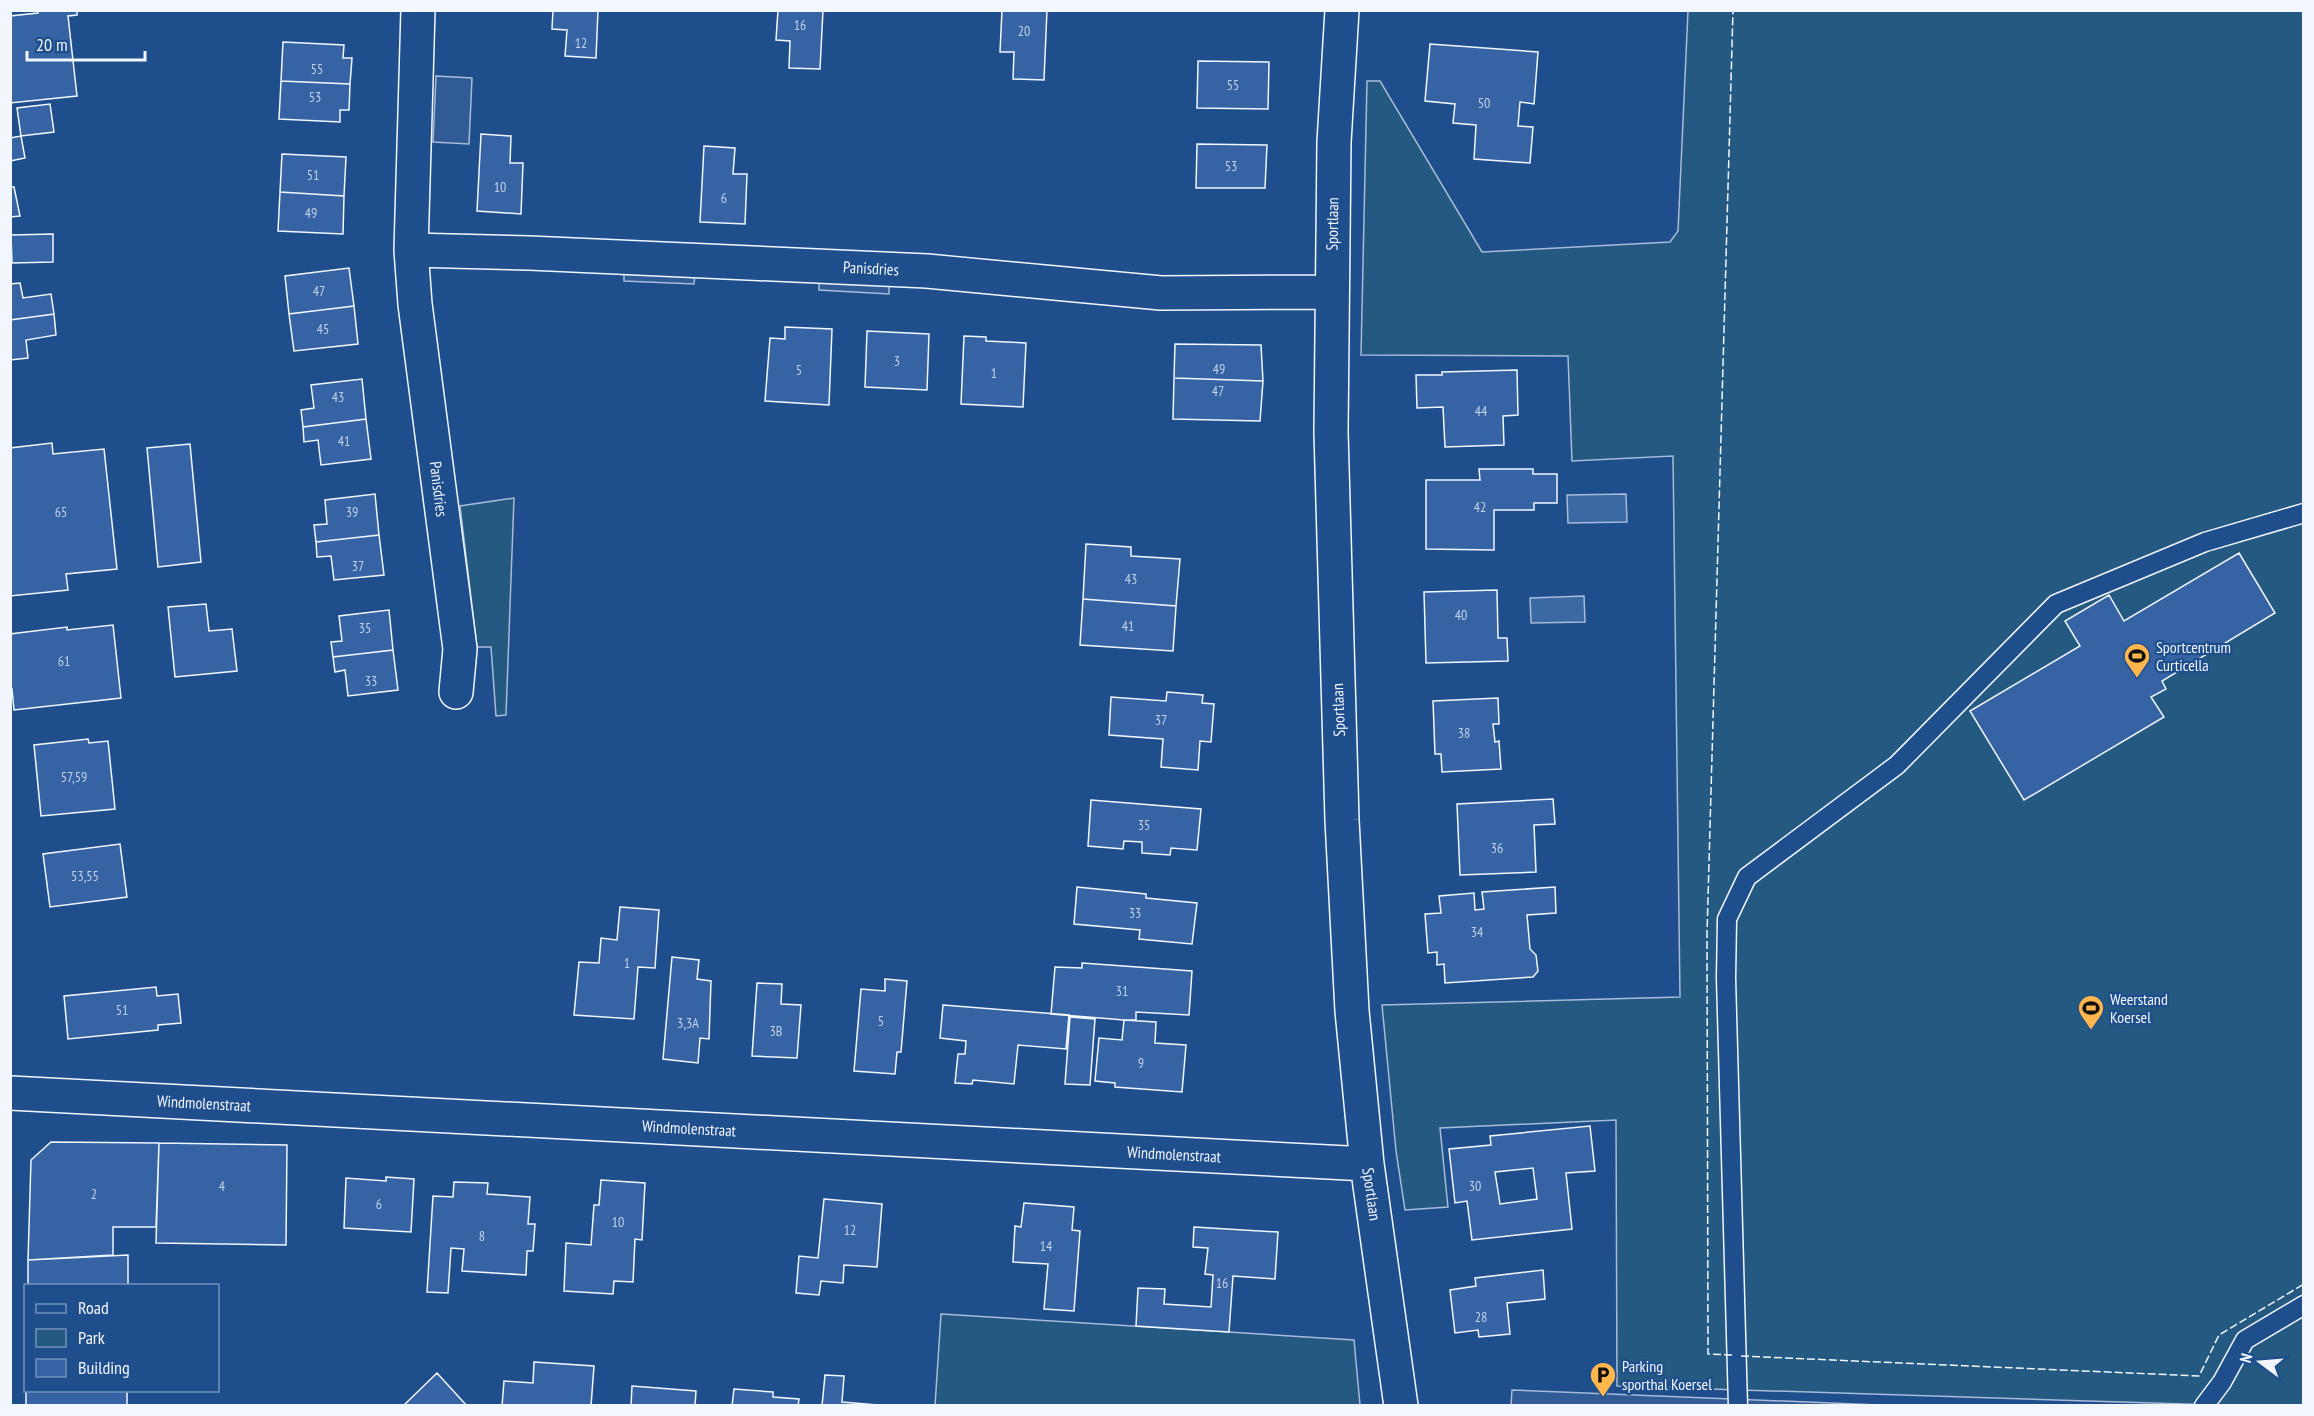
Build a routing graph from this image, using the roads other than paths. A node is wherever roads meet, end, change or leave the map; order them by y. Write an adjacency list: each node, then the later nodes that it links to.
1 (418, 10): 3 (street, Panisdries)
2 (1342, 10): 4 (street, Sportlaan)
3 (411, 250): 4 (street, Panisdries); 6 (street, Panisdries)
4 (1331, 292): 8 (street, Sportlaan)
5 (2304, 513): 11 (lane)
6 (456, 692)
7 (10, 1093): 8 (street, Windmolenstraat)
8 (1367, 1164): 10 (street, Sportlaan)
9 (2304, 1305): 12 (lane)
10 (1401, 1406)
11 (1738, 1406)
12 (2204, 1406)

